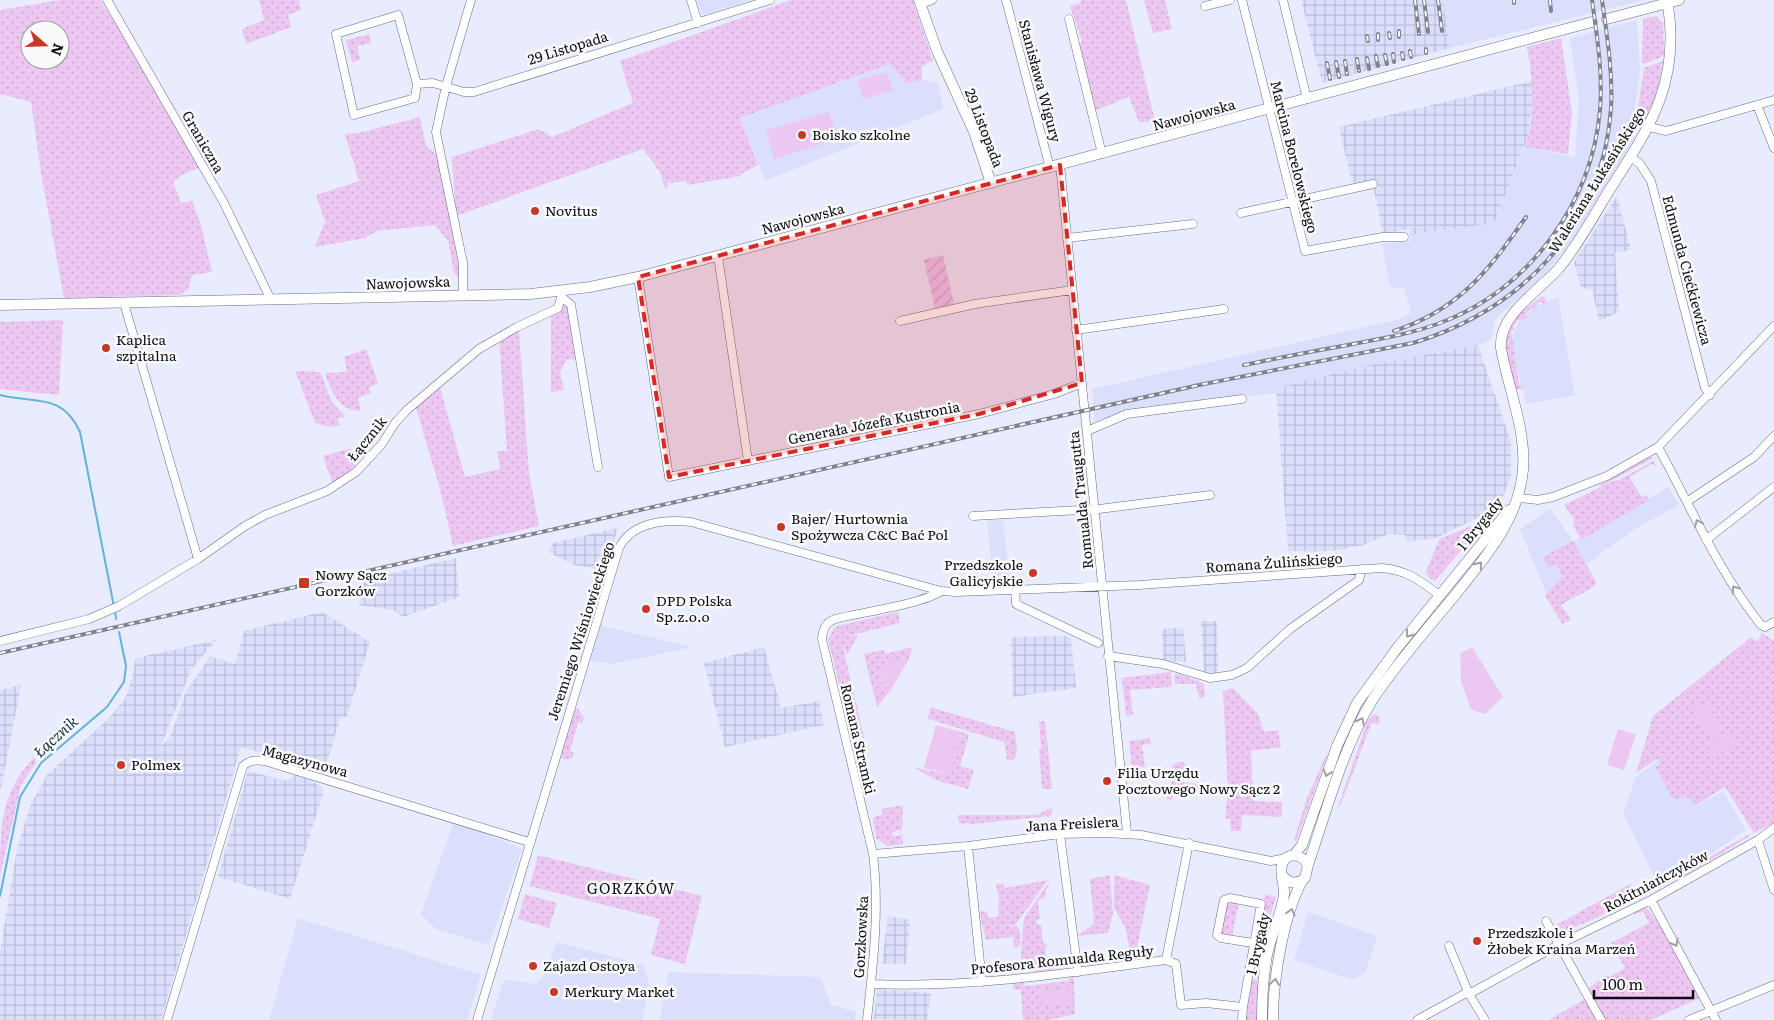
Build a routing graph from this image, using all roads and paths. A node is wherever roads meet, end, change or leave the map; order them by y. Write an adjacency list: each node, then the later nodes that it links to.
1 (107, 0): 41 (street, Graniczna)
2 (471, 0): 19 (street)
3 (691, 0): 17 (street)
4 (770, 0): 17 (street, 29 Listopada)
5 (932, 0): 12 (street)
6 (1006, 0): 28 (street, Stanisława Wigury)
7 (1230, 0): 13 (street)
8 (1242, 0): 23 (street, Marcina Borelowskiego)
9 (1283, 0): 20 (street)
10 (1679, 0): 11 (street)
11 (1667, 1): 15 (street); 24 (street, Waleriana Łukasińskiego)
12 (920, 2): 29 (street, 29 Listopada)
13 (1206, 6)
14 (1070, 19): 26 (street)
15 (1607, 19)
16 (1592, 22): 20 (street, Nawojowska)
17 (698, 23): 19 (street, 29 Listopada)
18 (417, 84): 18 (street); 19 (street, 29 Listopada)
19 (446, 86): 40 (street)
20 (1307, 98): 23 (street, Nawojowska)
21 (1774, 100): 22 (street)
22 (1757, 105): 24 (street); 25 (street)
23 (1268, 109): 26 (street, Nawojowska); 31 (street, Marcina Borelowskiego)
24 (1649, 127): 27 (street, Waleriana Łukasińskiego)
25 (1774, 148)
26 (1102, 154): 28 (street, Nawojowska)
27 (1631, 157): 49 (street, Edmunda Ciećkiewicza); 58 (street, Waleriana Łukasińskiego)
28 (1055, 166): 29 (street, Nawojowska); 35 (street, Romualda Traugutta)
29 (991, 183): 36 (street, Nawojowska)
30 (1373, 184): 31 (street)
31 (1292, 200): 32 (street); 34 (street, Marcina Borelowskiego)
32 (1241, 213)
33 (1193, 224): 35 (street)
34 (1404, 237)
35 (1067, 238): 38 (street, Romualda Traugutta)
36 (718, 256): 37 (street, Nawojowska); 54 (street)
37 (638, 277): 39 (street, Nawojowska); 54 (street, Generała Józefa Kustronia)
38 (1072, 290): 45 (street); 47 (street, Romualda Traugutta)
39 (563, 295): 40 (street, Nawojowska); 55 (street); 63 (street, Łącznik)
40 (463, 296): 41 (street, Nawojowska)
41 (271, 300): 42 (street, Nawojowska)
42 (124, 303): 43 (street, Nawojowska); 63 (street)
43 (0, 305)
44 (1224, 309): 47 (street)
45 (900, 321)
46 (1774, 326): 49 (street)
47 (1076, 330): 48 (street, Romualda Traugutta)
48 (1082, 383): 51 (street, Romualda Traugutta); 54 (street, Generała Józefa Kustronia)
49 (1710, 395): 53 (street)
50 (1242, 399): 51 (street)
51 (1087, 431): 60 (street, Romualda Traugutta)
52 (1774, 436): 59 (street)
53 (1658, 447): 58 (street); 59 (street)
54 (748, 461)
55 (598, 467)
56 (1774, 487): 62 (street)
57 (1210, 495): 60 (street)
58 (1518, 498): 68 (street, 1 Brygady); 69 (street, 1 Brygady, one-way to 58)
59 (1688, 501): 62 (street, one-way to 59)
60 (1095, 509): 61 (street); 65 (street, Romualda Traugutta)
61 (973, 516)
62 (1706, 540): 70 (street, one-way to 62)
63 (198, 559): 71 (street, Łącznik)
64 (1362, 569): 65 (street, Romana Żulińskiego); 68 (street, Romana Żulińskiego); 73 (street)
65 (1102, 586): 66 (street, Romana Żulińskiego); 73 (street, Romualda Traugutta)
66 (1015, 589): 67 (street, Romana Żulińskiego); 72 (street)
67 (941, 591): 78 (street, Jeremiego Wiśniowieckiego); 81 (street, Romana Stramki)
68 (1439, 595): 69 (street); 82 (street, 1 Brygady, one-way to 82)
69 (1449, 603): 84 (street, 1 Brygady, one-way to 69)
70 (1774, 622)
71 (0, 641)
72 (1098, 642)
73 (1108, 656): 75 (street, Romualda Traugutta)
74 (1774, 828): 77 (street, Rokitniańczyków)
75 (1127, 833): 76 (street, Jana Freislera); 79 (street, Jana Freislera)
76 (1060, 834): 80 (street, Jana Freislera); 94 (street)
77 (1758, 840): 87 (street); 88 (street, Rokitniańczyków)
78 (529, 842): 101 (street, Magazynowa); 102 (street, Jeremiego Wiśniowieckiego)
79 (1189, 844): 83 (street, Jana Freislera); 93 (street, Profesora Romualda Reguły)
80 (968, 846): 81 (street, Jana Freislera); 95 (street)
81 (873, 854): 96 (street, Gorzkowska)
82 (1290, 857): 83 (street, Jana Freislera); 84 (street); 85 (street)
83 (1271, 861): 85 (street)
84 (1308, 865): 86 (street)
85 (1282, 873): 86 (street); 105 (street, 1 Brygady)
86 (1302, 881): 106 (street, 1 Brygady, one-way to 86)
87 (1774, 890)
88 (1651, 900): 91 (street, Rokitniańczyków); 100 (street, one-way to 100)
89 (1546, 921): 91 (street)
90 (1253, 944): 90 (street); 99 (street)
91 (1560, 944): 98 (street, Rokitniańczyków); 109 (street)
92 (1448, 946): 98 (street)
93 (1166, 960): 94 (street, Profesora Romualda Reguły); 99 (street)
94 (1078, 972): 95 (street, Profesora Romualda Reguły)
95 (982, 982): 96 (street, Profesora Romualda Reguły)
96 (871, 984): 103 (street, Gorzkowska)
97 (1774, 986): 100 (street)
98 (1469, 993): 107 (street, Rokitniańczyków); 108 (street)
99 (1243, 1008): 104 (street)
100 (1711, 1009): 110 (street); 111 (street)
101 (167, 1020)
102 (477, 1020)
103 (867, 1020)
104 (1242, 1020)
105 (1262, 1020)
106 (1273, 1020)
107 (1417, 1020)
108 (1485, 1020)
109 (1601, 1020)
110 (1689, 1020)
111 (1716, 1020)

